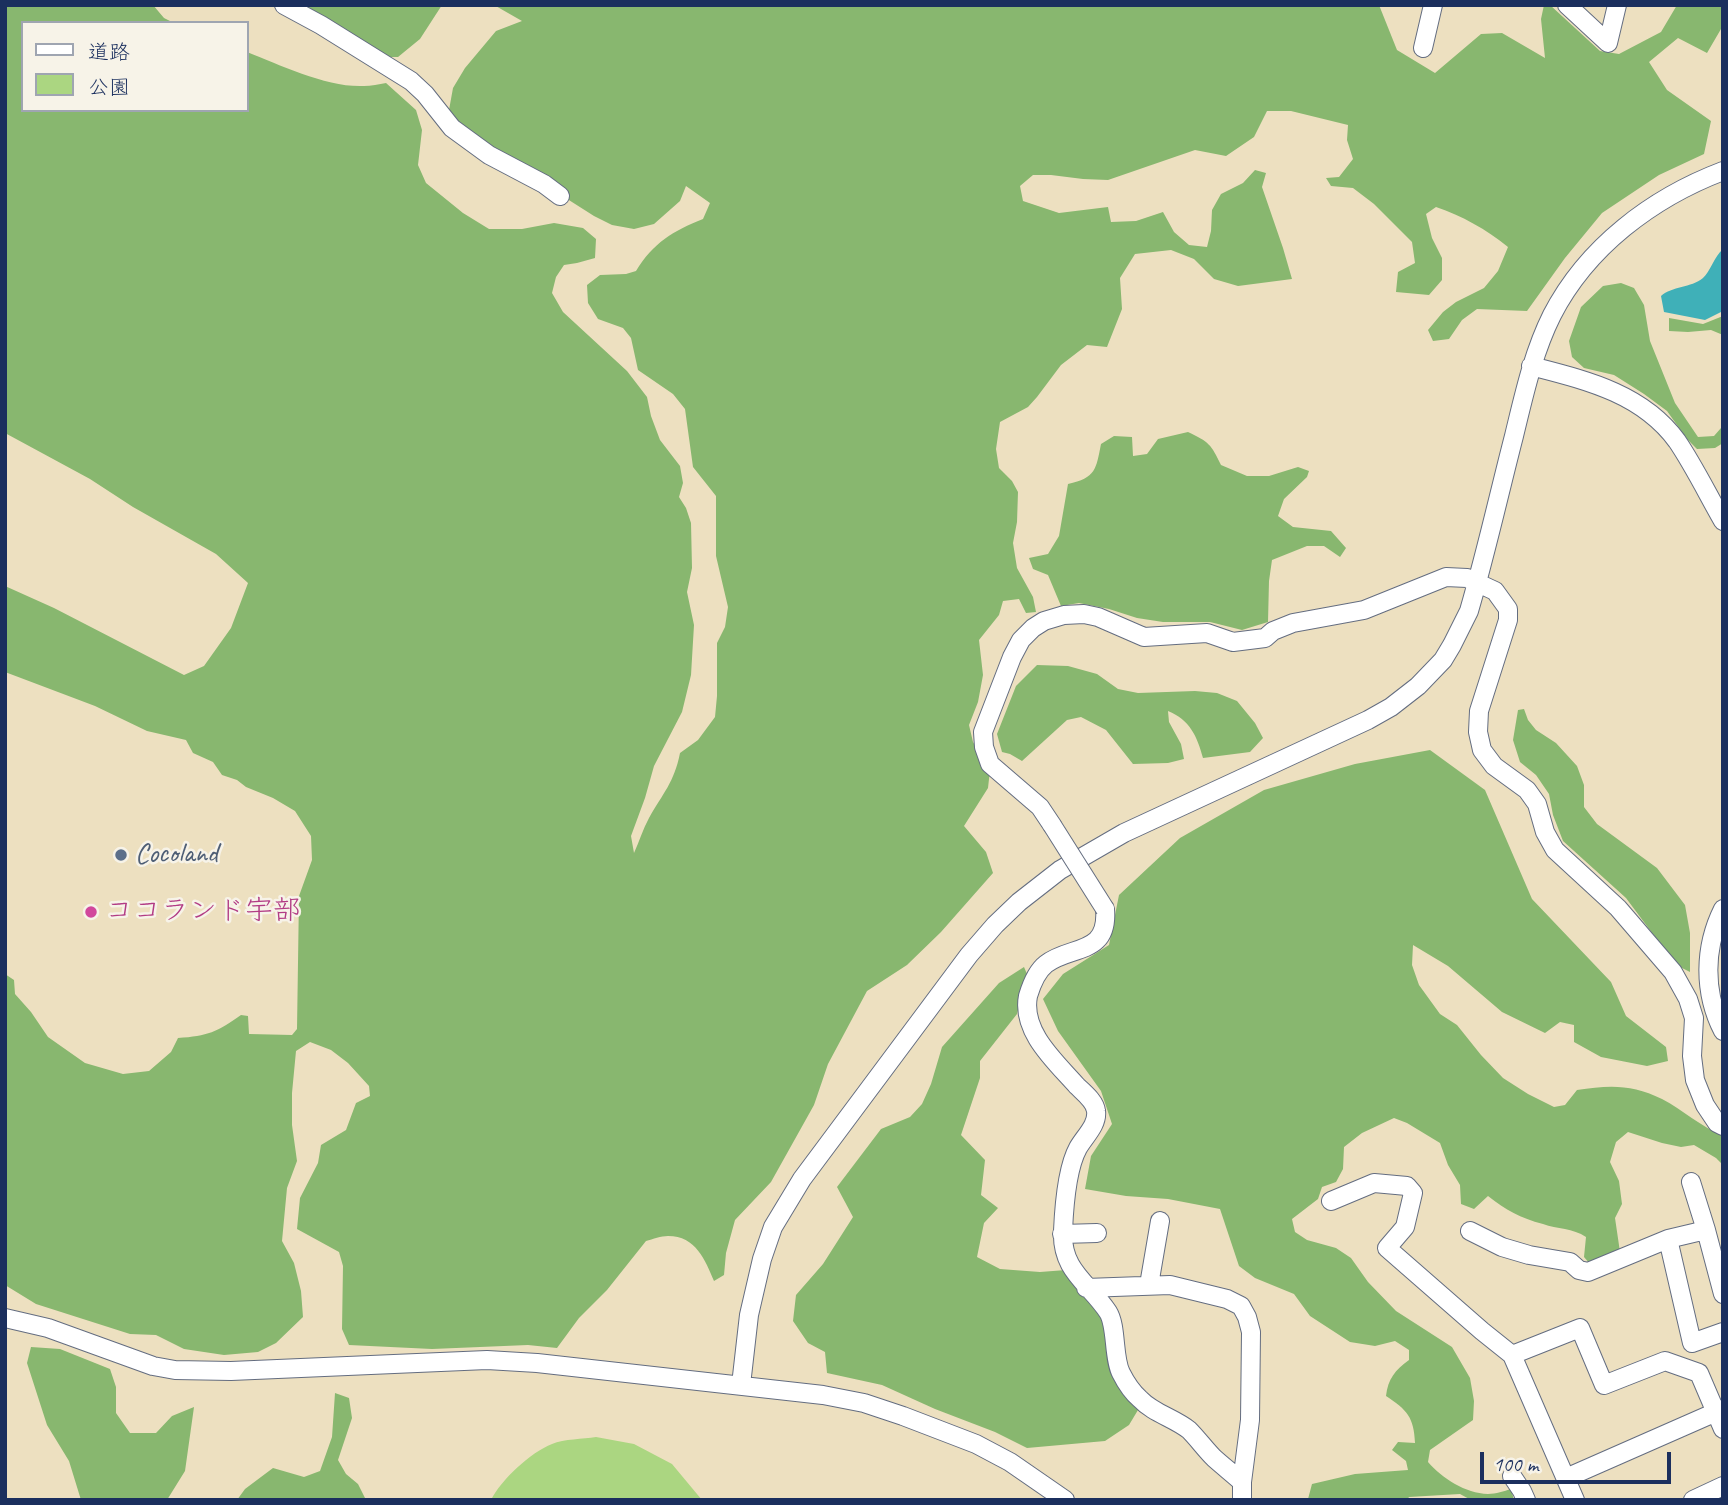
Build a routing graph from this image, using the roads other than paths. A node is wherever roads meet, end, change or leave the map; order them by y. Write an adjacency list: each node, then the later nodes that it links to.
1 (284, 5): 7 (street)
2 (1433, 5): 5 (street)
3 (1567, 5): 4 (street)
4 (1617, 5)
5 (1423, 48)
6 (1723, 171): 8 (street)
7 (560, 196)
8 (1531, 366): 9 (street); 10 (street)
9 (1723, 521)
10 (1478, 582): 13 (street); 20 (street, bridge); 28 (street)
11 (1723, 909): 12 (street)
12 (1723, 1031)
13 (1723, 1126)
14 (1691, 1182): 17 (street)
15 (1331, 1201): 27 (street)
16 (1160, 1221): 22 (street)
17 (1706, 1230): 21 (street); 24 (street)
18 (1470, 1231): 21 (street)
19 (1097, 1233): 20 (street)
20 (1062, 1234): 23 (street)
21 (1668, 1239): 26 (street)
22 (1149, 1285): 23 (street); 34 (street)
23 (1086, 1287): 34 (street)
24 (1723, 1294)
25 (5, 1318): 28 (street)
26 (1723, 1332)
27 (1512, 1355): 29 (street); 32 (street)
28 (741, 1385): 35 (street)
29 (1719, 1410): 30 (street); 32 (street)
30 (1723, 1429)
31 (1512, 1476): 36 (street)
32 (1566, 1478): 37 (street)
33 (1723, 1486): 38 (street)
34 (1242, 1491)
35 (1065, 1500)
36 (1526, 1500)
37 (1576, 1500)
38 (1693, 1500)

